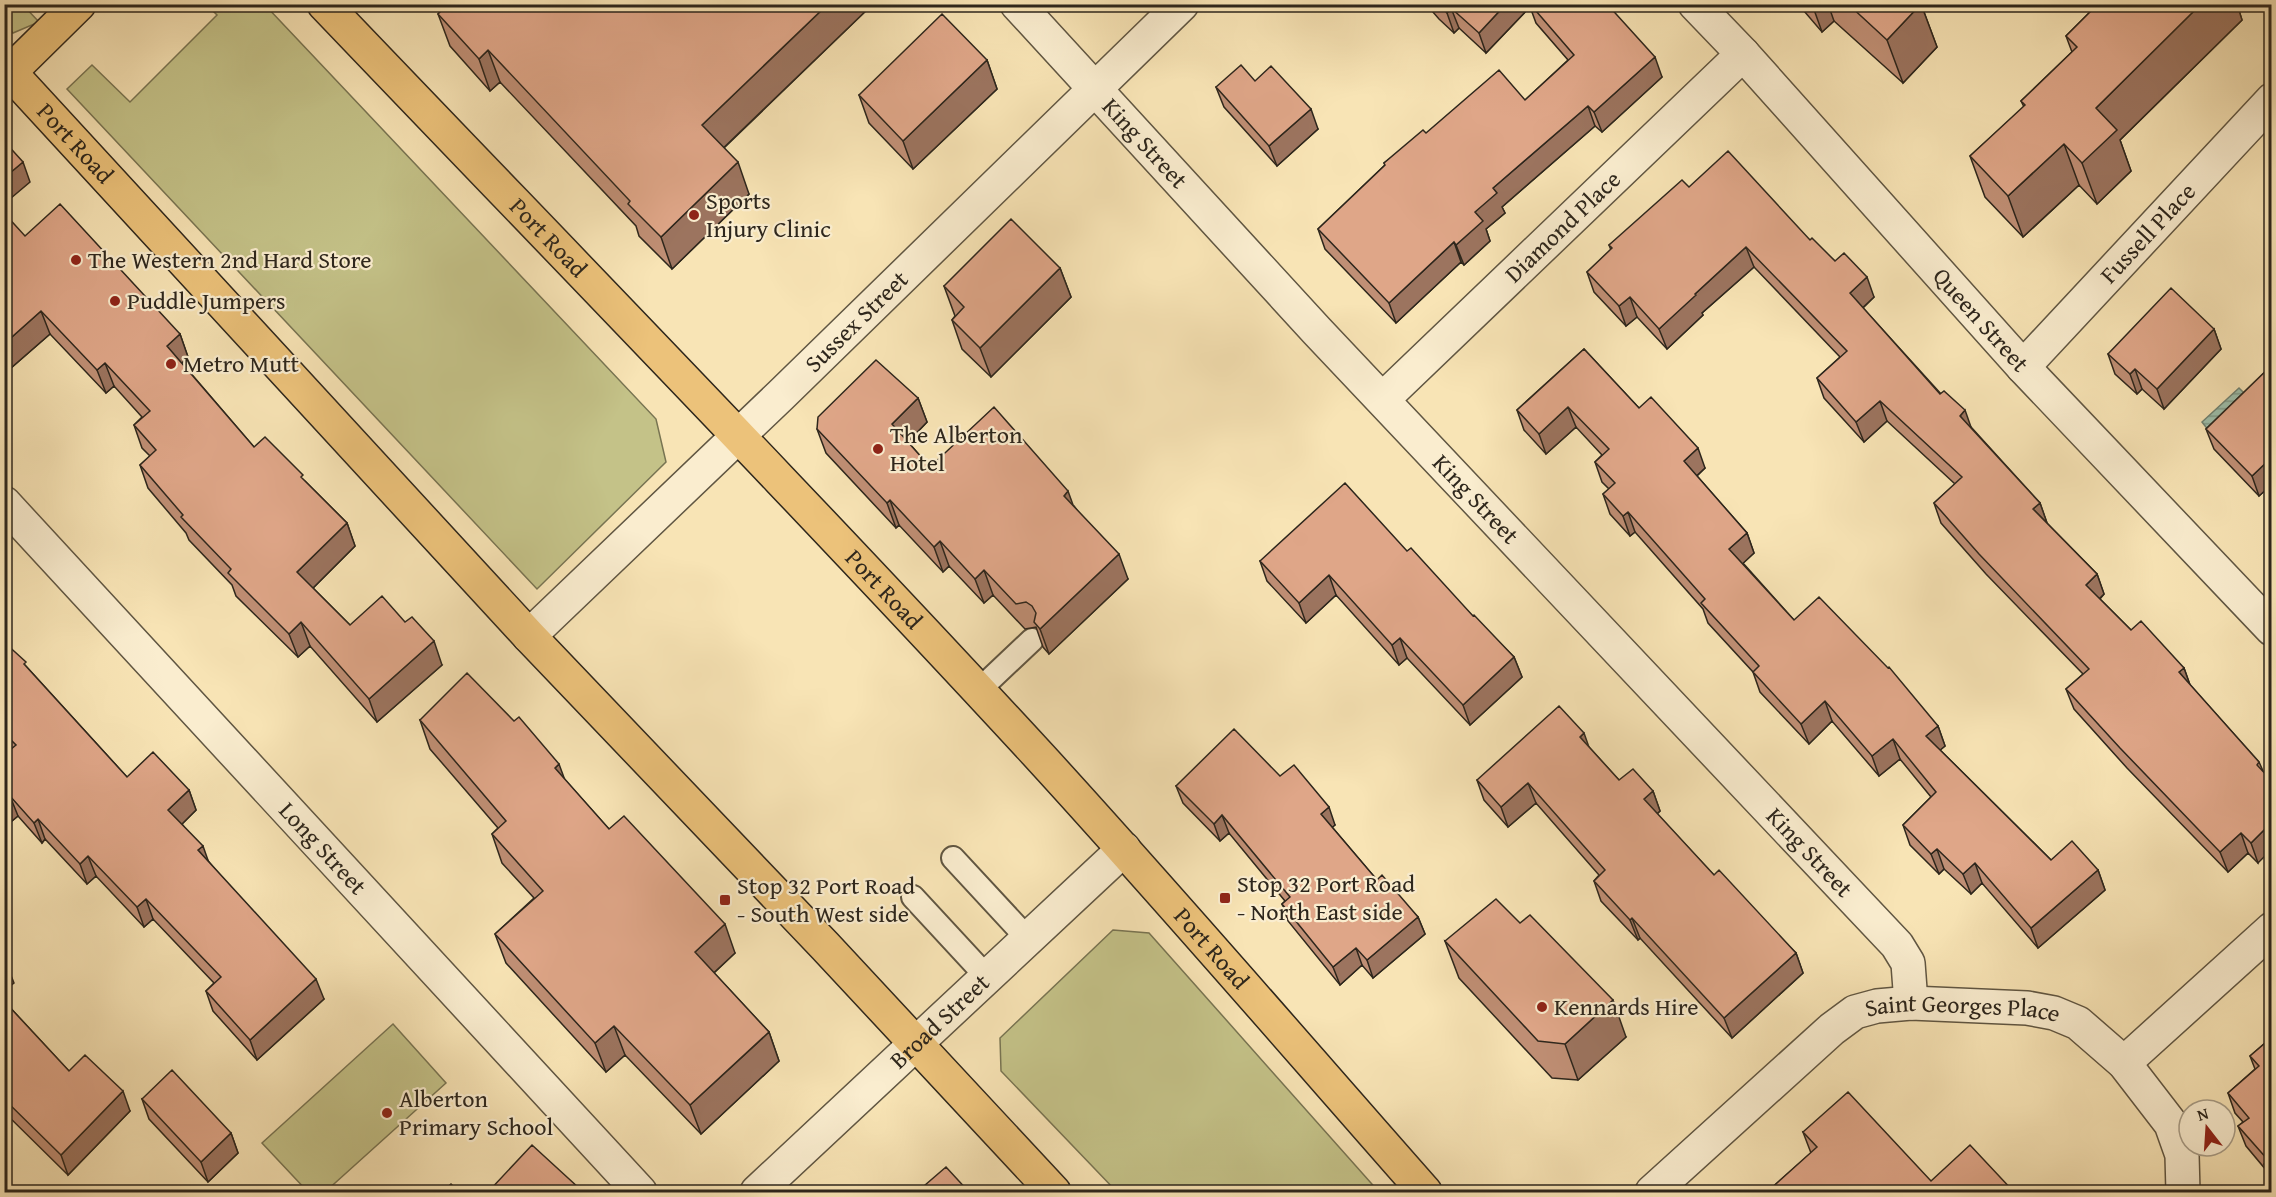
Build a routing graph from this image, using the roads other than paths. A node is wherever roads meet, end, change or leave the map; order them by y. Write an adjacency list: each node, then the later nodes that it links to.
1 (79, 4): 7 (highway)
2 (324, 4): 12 (highway, Port Road)
3 (1017, 4): 8 (street, King Street)
4 (1182, 4): 8 (street, Sussex Street)
5 (1695, 4): 6 (street, Queen Street)
6 (1743, 54): 10 (street, Queen Street); 11 (street, Diamond Place)
7 (6, 72): 15 (highway, Port Road)
8 (1096, 88): 11 (street, King Street); 12 (street, Sussex Street)
9 (2271, 100): 10 (street, Fussell Place)
10 (2023, 368): 14 (street, Queen Street)
11 (1383, 399): 24 (street, King Street)
12 (738, 435): 15 (street, Sussex Street); 17 (highway, Port Road)
13 (4, 503): 27 (street, Long Street)
14 (2271, 629)
15 (529, 636): 25 (highway, Port Road)
16 (1032, 640): 17 (lane)
17 (978, 691): 18 (highway, Port Road)
18 (1124, 849): 22 (street, Broad Street); 30 (highway, Port Road)
19 (953, 858): 22 (lane)
20 (913, 897): 23 (lane)
21 (2271, 929): 26 (street)
22 (1028, 939): 23 (street, Broad Street)
23 (987, 977): 25 (street, Broad Street)
24 (1911, 1003): 26 (street, Saint Georges Place); 31 (street, Saint Georges Place)
25 (916, 1043): 28 (street, Broad Street); 29 (highway, Port Road)
26 (2124, 1063): 32 (street, Saint Georges Place)
27 (640, 1192)
28 (757, 1192)
29 (1054, 1192)
30 (1425, 1192)
31 (1652, 1192)
32 (2183, 1192)

